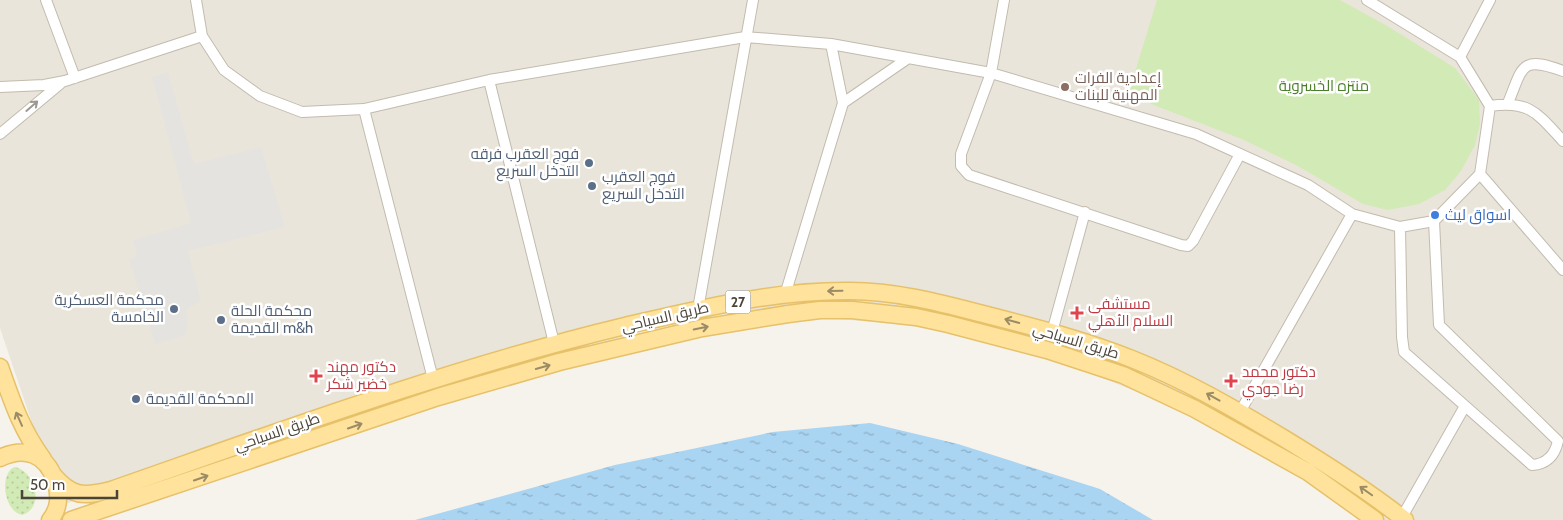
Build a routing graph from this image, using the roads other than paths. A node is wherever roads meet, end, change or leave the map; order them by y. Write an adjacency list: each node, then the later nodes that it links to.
1 (46, 0): 14 (street)
2 (196, 0): 7 (street)
3 (752, 0): 8 (street)
4 (1004, 0): 13 (street)
5 (1367, 0): 10 (street)
6 (1490, 0): 10 (street)
7 (202, 36): 14 (street); 20 (street)
8 (745, 37): 9 (street); 15 (street); 33 (street)
9 (831, 44): 11 (street); 17 (street)
10 (1460, 58): 19 (street)
11 (907, 59): 13 (street); 17 (street)
12 (1563, 71): 18 (street)
13 (992, 73): 23 (street); 25 (street)
14 (70, 79): 16 (street); 21 (street, one-way to 14)
15 (489, 80): 20 (street); 38 (street)
16 (0, 87)
17 (843, 103): 31 (street)
18 (1508, 103): 19 (street); 22 (street)
19 (1490, 106): 24 (street)
20 (364, 109): 43 (street)
21 (0, 134)
22 (1563, 141)
23 (1240, 154): 25 (street); 26 (street)
24 (1480, 174): 27 (street); 29 (street)
25 (1086, 212): 36 (street)
26 (1352, 214): 28 (street); 45 (street)
27 (1434, 221): 28 (street); 44 (street)
28 (1400, 227): 44 (street)
29 (1563, 270)
30 (868, 292): 31 (main road, طريق السياحي / 27, one-way to 31); 32 (main road, طريق السياحي / 27); 34 (main road)
31 (785, 295): 33 (main road, طريق السياحي / 27)
32 (895, 295): 35 (main road); 36 (main road, طريق السياحي / 27, one-way to 32)
33 (698, 309): 37 (main road, طريق السياحي / 27)
34 (866, 311): 35 (main road, طريق السياحي / 27); 39 (main road, طريق السياحي / 27, one-way to 34)
35 (892, 314): 48 (main road, طريق السياحي / 27)
36 (1052, 332): 45 (main road, طريق السياحي / 27, one-way to 36)
37 (583, 336): 38 (main road, طريق السياحي / 27); 39 (main road)
38 (554, 343): 40 (main road, طريق السياحي / 27)
39 (588, 355): 42 (main road, طريق السياحي / 27, one-way to 39)
40 (506, 357): 42 (main road); 43 (main road, طريق السياحي / 27)
41 (0, 367): 47 (main road, one-way to 41)
42 (508, 377): 49 (main road, طريق السياحي / 27, one-way to 42)
43 (433, 379): 47 (main road, طريق السياحي / 27)
44 (1465, 406): 51 (street)
45 (1240, 412): 51 (main road, طريق السياحي / 27, one-way to 45)
46 (0, 458): 47 (main road)
47 (49, 468): 50 (main road)
48 (1334, 489): 54 (street); 55 (main road, طريق السياحي / 27)
49 (129, 502): 52 (main road, طريق السياحي / 27); 53 (main road)
50 (53, 516)
51 (1404, 519)
52 (71, 520)
53 (101, 520)
54 (1366, 520)
55 (1375, 520)

